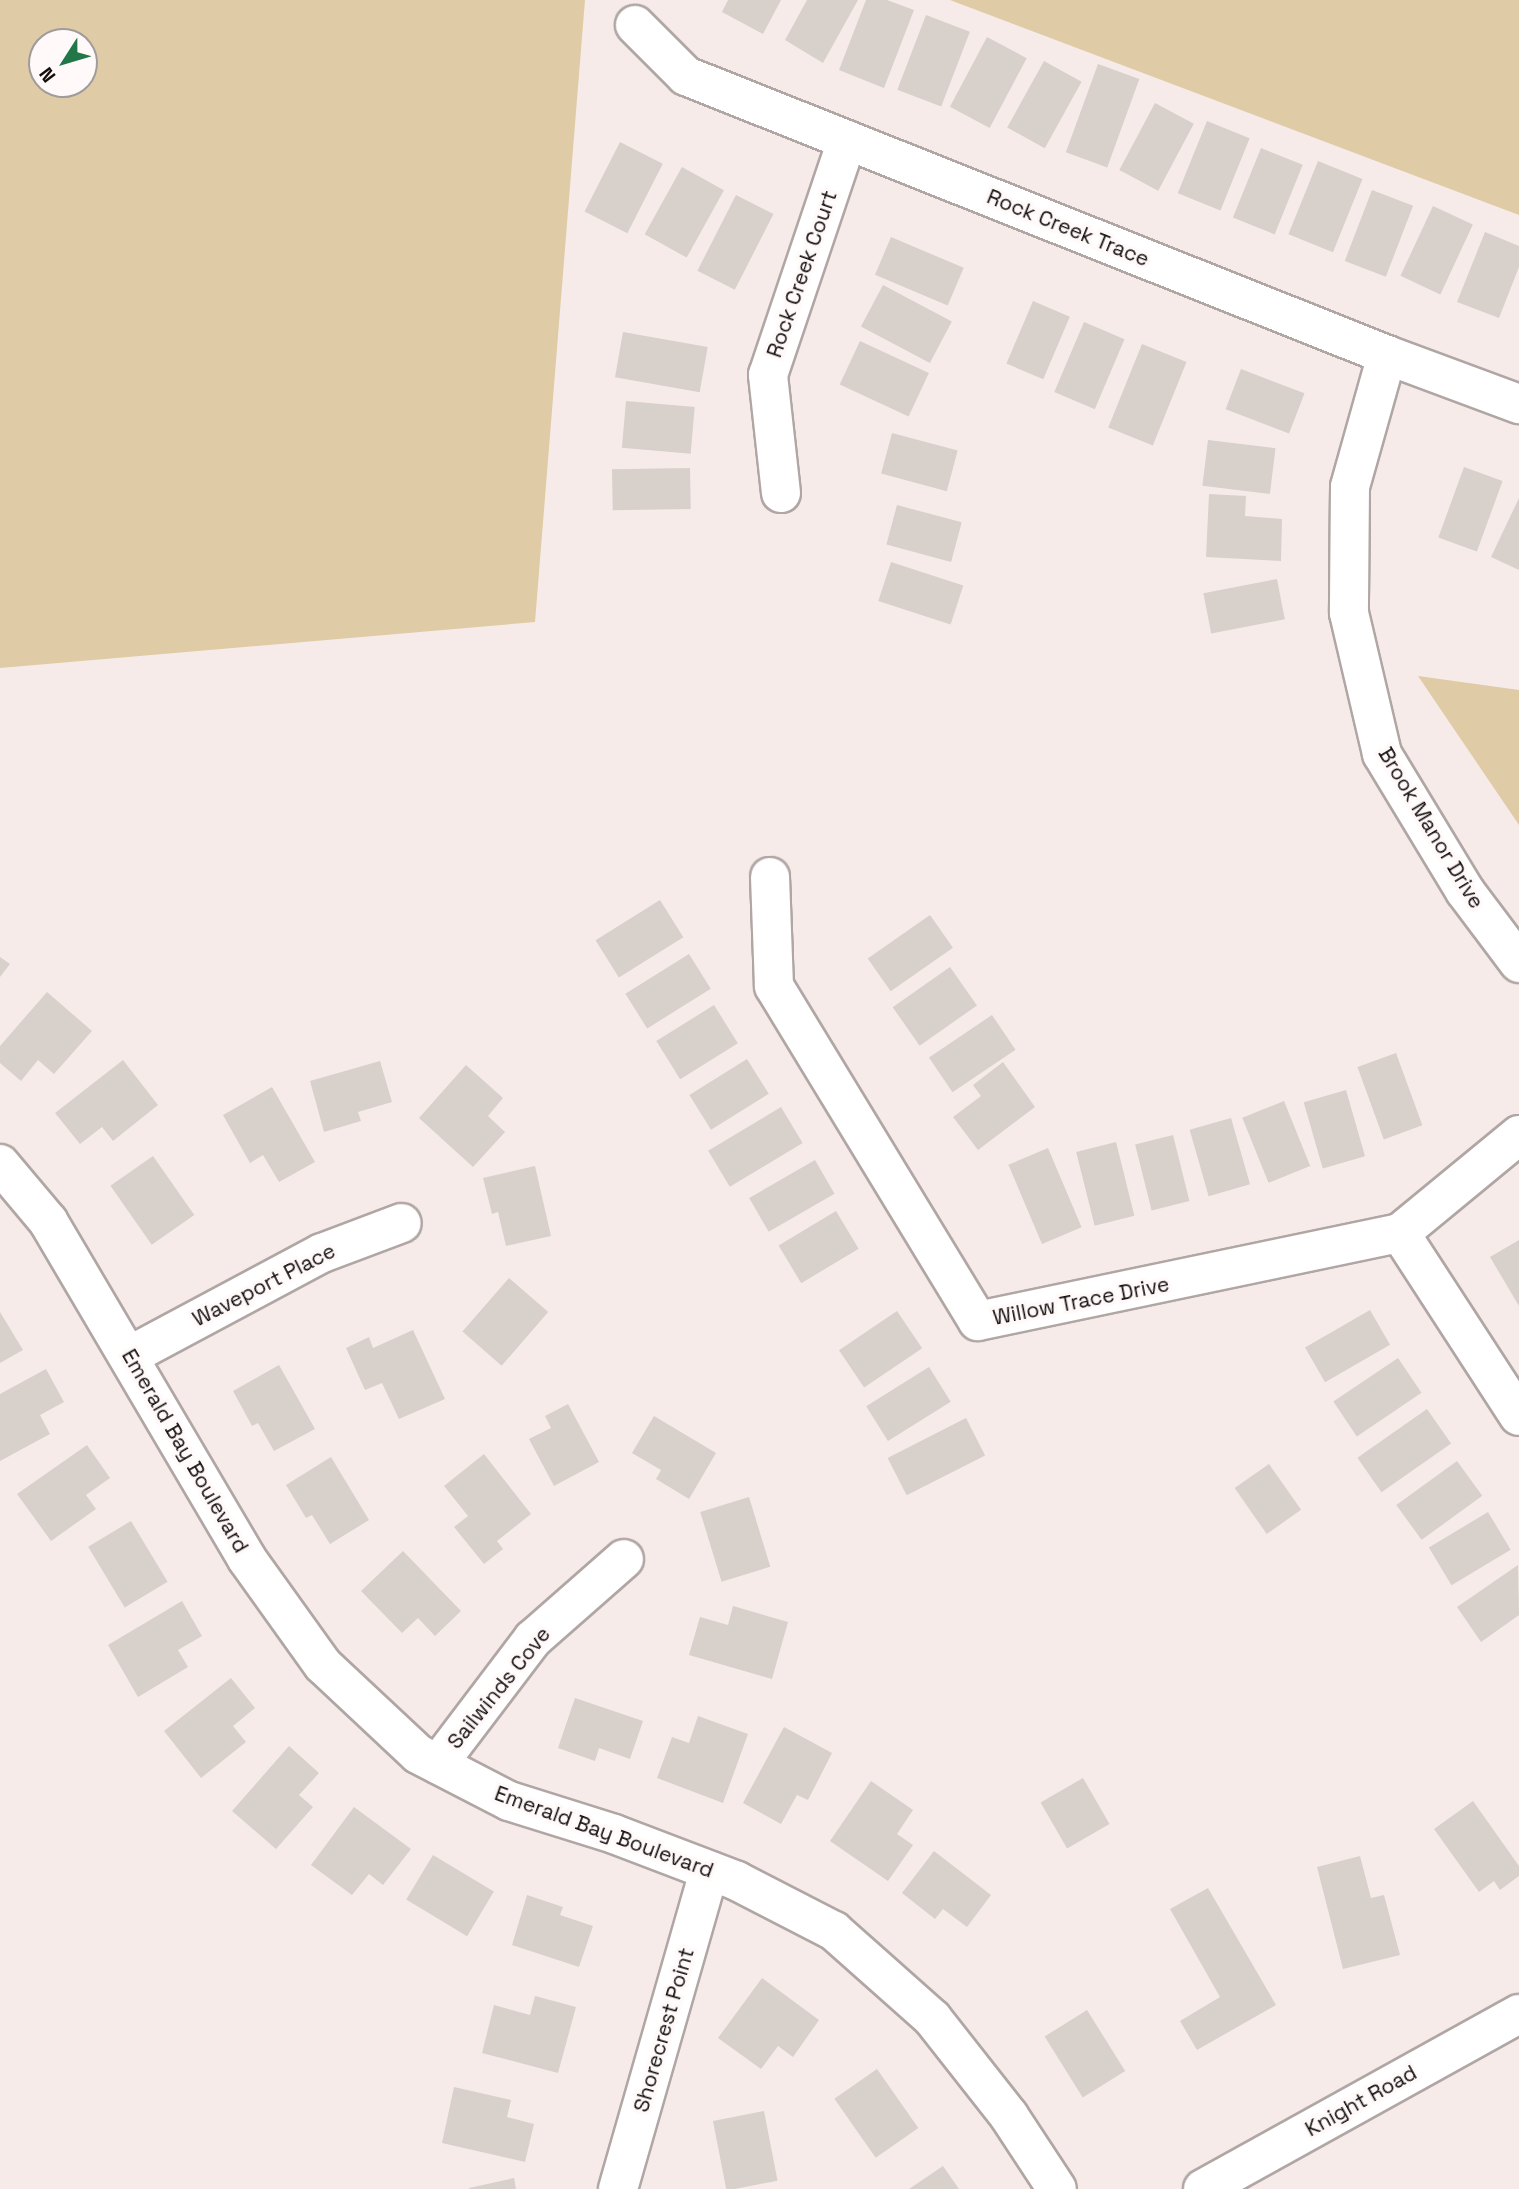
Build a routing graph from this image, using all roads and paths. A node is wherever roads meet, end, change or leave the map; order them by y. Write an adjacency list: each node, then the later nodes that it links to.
1 (635, 24): 2 (street, Rock Creek Trace)
2 (847, 140): 3 (street, Rock Creek Trace); 5 (street, Rock Creek Court)
3 (1387, 355): 4 (street, Rock Creek Trace); 7 (street, Brook Manor Drive)
4 (1519, 404)
5 (781, 493)
6 (770, 877): 11 (street, Willow Trace Drive)
7 (1519, 963)
8 (1519, 1135): 11 (street, Willow Trace Drive)
9 (0, 1164): 12 (street, Emerald Bay Boulevard)
10 (402, 1223): 12 (street, Waveport Place)
11 (1400, 1233): 13 (street)
12 (129, 1356): 15 (street, Emerald Bay Boulevard)
13 (1519, 1416)
14 (624, 1559): 15 (street, Sailwinds Cove)
15 (438, 1764): 16 (street, Emerald Bay Boulevard)
16 (709, 1871): 18 (street, Shorecrest Point); 19 (street, Emerald Bay Boulevard)
17 (1519, 2014): 20 (street, Knight Road)
18 (618, 2189)
19 (1057, 2189)
20 (1203, 2189)

